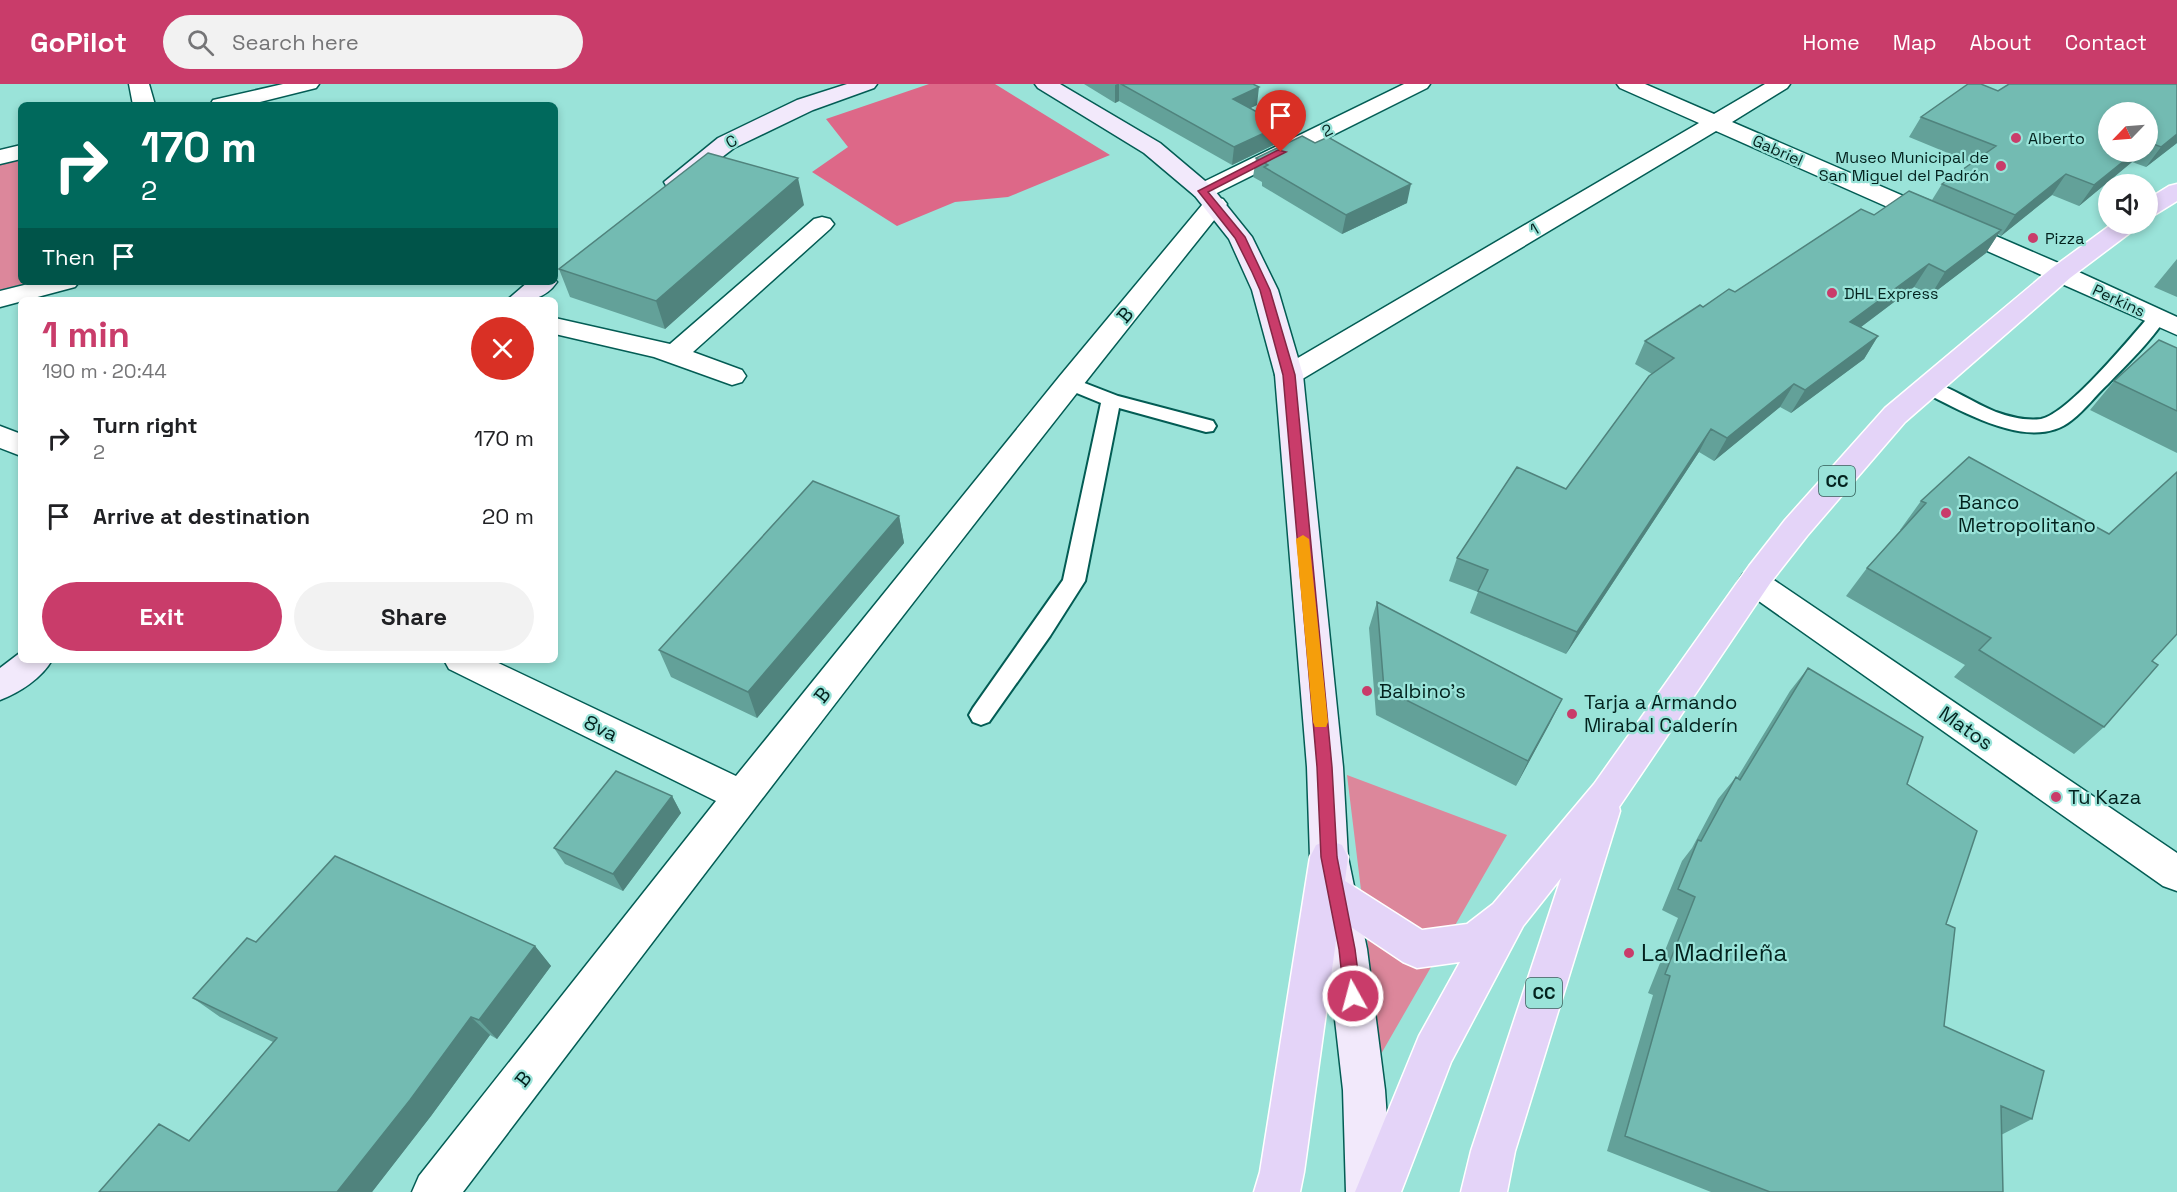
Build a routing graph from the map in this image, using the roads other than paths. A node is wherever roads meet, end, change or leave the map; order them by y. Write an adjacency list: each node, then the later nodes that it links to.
1 (139, 84): 8 (street)
2 (309, 84): 9 (street)
3 (867, 84): 14 (main road, C)
4 (1045, 84): 15 (main road)
5 (1420, 84): 15 (street, 2)
6 (1627, 84): 10 (street, Gabriel)
7 (1780, 84): 10 (street, 1)
8 (143, 102)
9 (234, 102)
10 (1714, 122): 19 (street, Gabriel); 27 (street, 1)
11 (18, 153): 12 (street)
12 (0, 157)
13 (2177, 191): 16 (main road)
14 (660, 194)
15 (1209, 198): 27 (main road); 29 (street, B)
16 (2158, 203)
17 (822, 224): 26 (street)
18 (2114, 234): 19 (main road, CC)
19 (2061, 273): 24 (street, Perkins); 30 (main road, CC)
20 (54, 285): 23 (street)
21 (540, 285): 22 (main road)
22 (524, 297)
23 (0, 299)
24 (2167, 322): 30 (lane)
25 (558, 327): 26 (street)
26 (674, 355): 28 (street)
27 (1289, 375): 43 (main road)
28 (732, 376)
29 (1069, 383): 31 (lane); 41 (street, B)
30 (1928, 387): 35 (main road, CC)
31 (1111, 400): 32 (lane); 39 (lane)
32 (1206, 426)
33 (0, 436): 34 (street)
34 (18, 445)
35 (1754, 582): 40 (main road, CC); 42 (street, Matos)
36 (30, 663): 38 (main road)
37 (467, 663): 41 (street, 8va)
38 (0, 686)
39 (981, 715)
40 (1607, 795): 44 (main road, CC); 49 (main road, CC)
41 (742, 796): 45 (street, B)
42 (2177, 874)
43 (1333, 876): 44 (main road); 46 (main road); 47 (main road)
44 (1509, 913): 48 (main road, CC)
45 (435, 1192)
46 (1277, 1192)
47 (1369, 1192)
48 (1378, 1192)
49 (1484, 1192)

